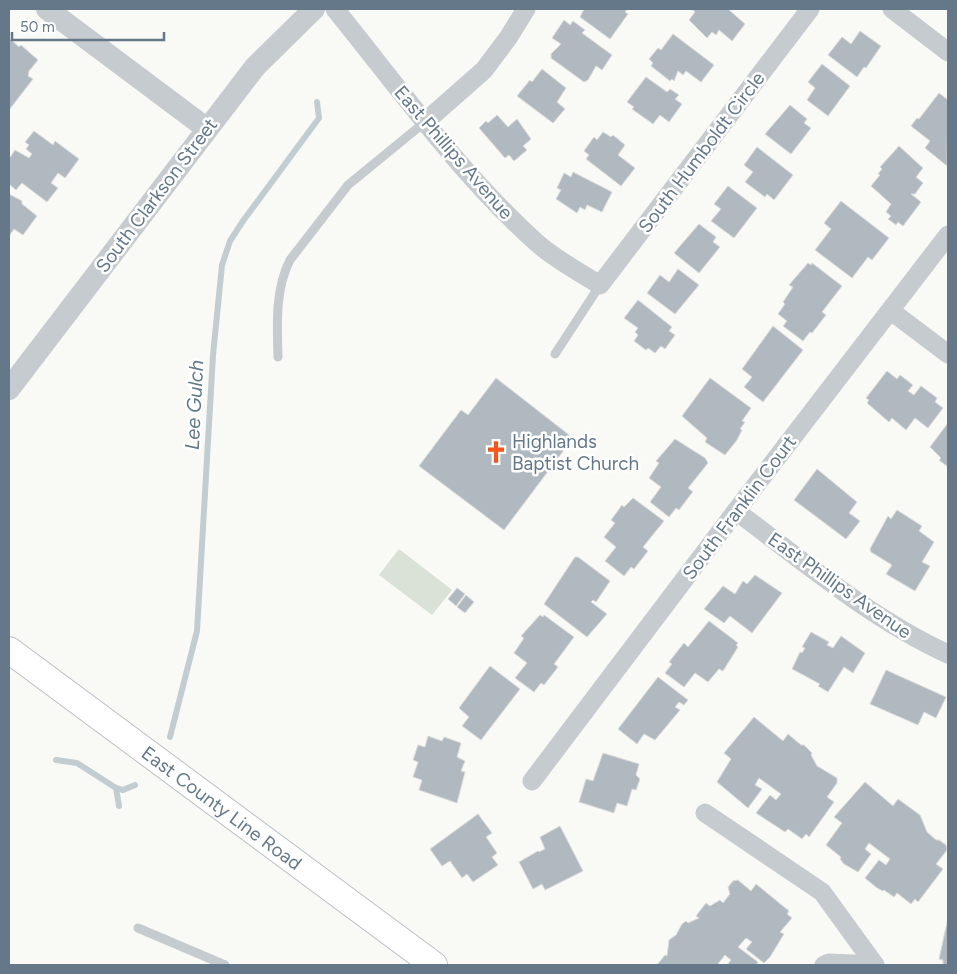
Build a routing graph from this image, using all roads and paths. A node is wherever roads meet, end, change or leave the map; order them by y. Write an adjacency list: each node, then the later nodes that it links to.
1 (46, 9): 9 (street)
2 (314, 9): 9 (street, South Clarkson Street)
3 (335, 9): 8 (street, East Phillips Avenue)
4 (526, 9): 8 (street)
5 (810, 9): 11 (street, South Humboldt Circle)
6 (892, 9): 7 (street)
7 (948, 52)
8 (425, 122): 11 (street, East Phillips Avenue); 15 (lane)
9 (206, 128): 16 (street, South Clarkson Street)
10 (948, 235): 12 (street, South Franklin Court)
11 (594, 281): 13 (lane)
12 (891, 310): 14 (street); 17 (street, South Franklin Court)
13 (555, 354)
14 (948, 354)
15 (278, 358)
16 (9, 390)
17 (736, 511): 19 (street, East Phillips Avenue); 20 (street, South Franklin Court)
18 (9, 650): 24 (main road, East County Line Road)
19 (948, 654)
20 (532, 781)
21 (705, 812): 26 (street)
22 (138, 928): 23 (lane)
23 (225, 965)
24 (434, 965)
25 (824, 965): 26 (street)
26 (875, 965)

